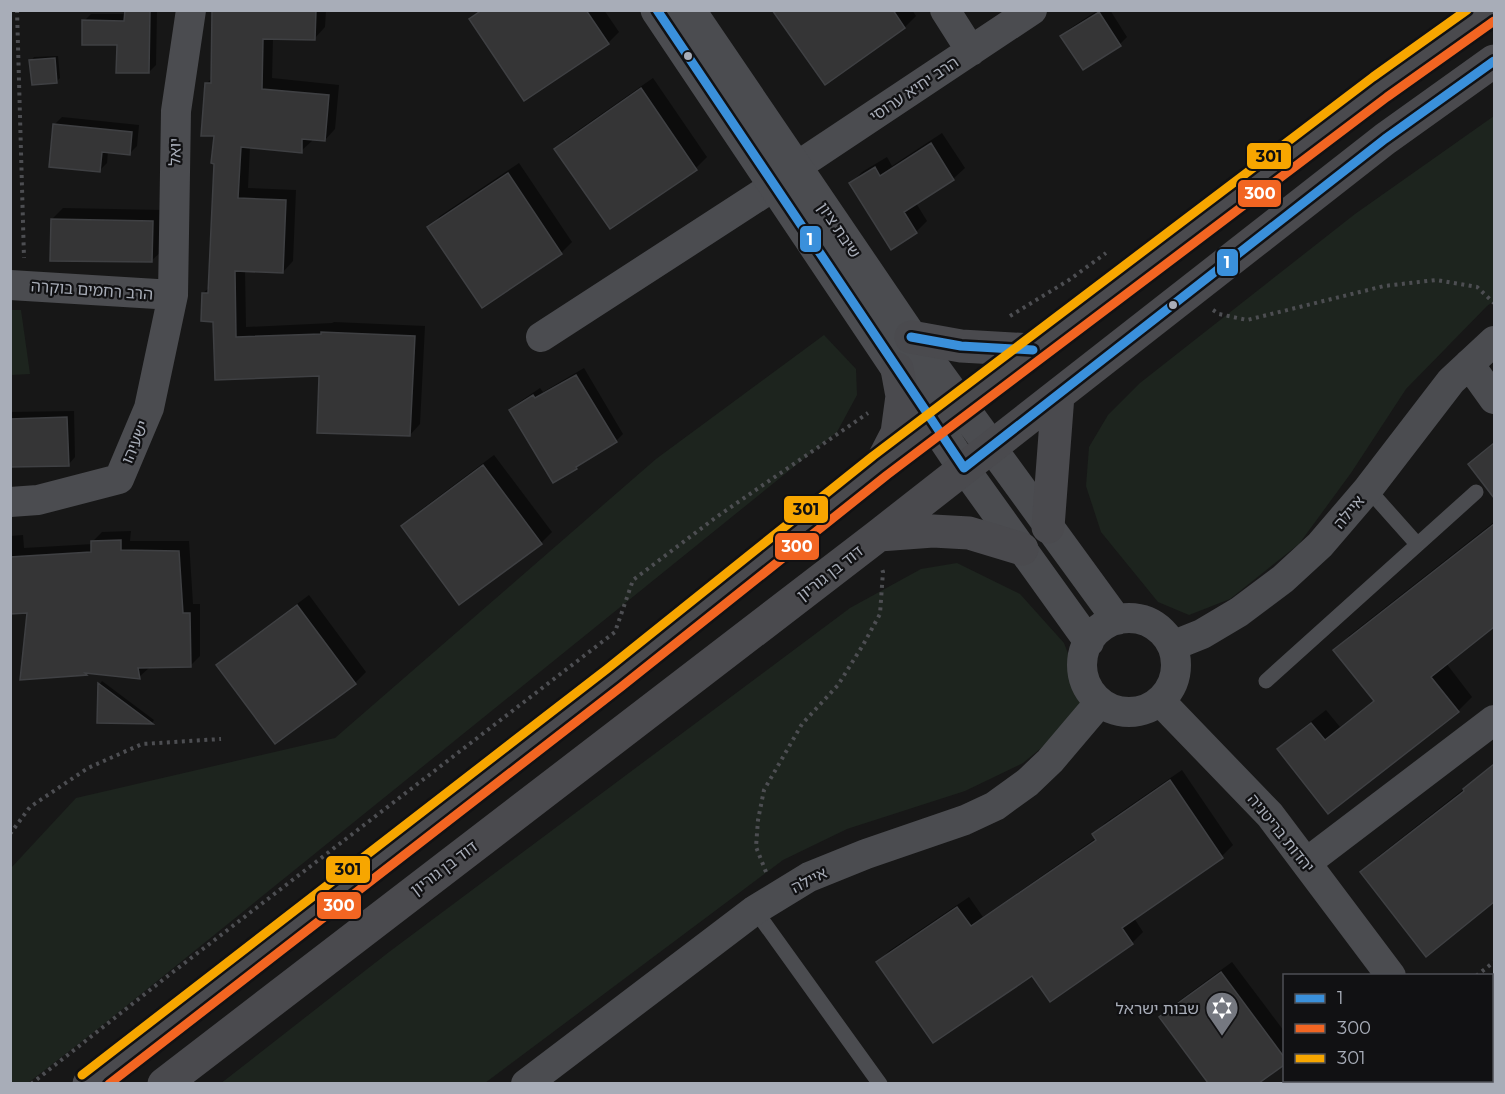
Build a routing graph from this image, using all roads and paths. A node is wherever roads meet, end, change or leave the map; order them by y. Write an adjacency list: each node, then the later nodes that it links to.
1 (17, 10): 11 (path)
2 (191, 10): 13 (street, יואל)
3 (657, 10): 10 (street, שיבת ציון)
4 (689, 10): 10 (street, שיבת ציון)
5 (945, 10): 8 (street)
6 (1032, 10): 8 (street, הרב יחיא ערוסי)
7 (1489, 10): 18 (main road)
8 (971, 51): 10 (street, הרב יחיא ערוסי)
9 (1494, 61): 12 (main road, דוד בן גוריון)
10 (785, 177): 15 (street, הרב יחיא ערוסי); 16 (street, שיבת ציון); 20 (street, שיבת ציון)
11 (18, 285): 13 (street, הרב רחמים בוקרה)
12 (1188, 293): 14 (path); 21 (main road, דוד בן גוריון)
13 (173, 295): 31 (street, ישעיהו)
14 (1494, 303)
15 (541, 337)
16 (911, 337): 18 (main road); 23 (street, שיבת ציון)
17 (1494, 341): 19 (street, איילה)
18 (1033, 350): 23 (main road)
19 (1469, 364): 22 (street); 29 (street, איילה)
20 (897, 369): 25 (street, שיבת ציון); 27 (main road)
21 (1058, 395): 26 (main road, דוד בן גוריון); 32 (main road)
22 (1494, 399)
23 (960, 405): 25 (main road); 26 (street, שיבת ציון)
24 (871, 411): 50 (path)
25 (934, 424): 27 (main road); 28 (street)
26 (991, 447): 28 (main road, דוד בן גוריון); 32 (street)
27 (880, 466): 51 (main road)
28 (964, 468): 33 (main road, דוד בן גוריון); 35 (street)
29 (1368, 489): 34 (lane); 38 (street, איילה)
30 (1476, 492): 34 (lane)
31 (10, 502)
32 (1048, 527): 36 (street)
33 (875, 538): 35 (main road); 46 (path); 52 (main road, דוד בן גוריון)
34 (1417, 544): 39 (lane)
35 (1022, 549): 37 (street)
36 (1117, 620): 37 (street); 38 (street)
37 (1089, 642): 41 (street)
38 (1172, 646): 40 (street)
39 (1266, 681)
40 (1160, 701): 41 (street); 45 (street, יהדות בריטניה)
41 (1100, 702): 46 (street, איילה)
42 (1494, 720): 45 (street)
43 (221, 739): 44 (path)
44 (10, 834)
45 (1306, 863): 48 (street, יהדות בריטניה)
46 (766, 904): 53 (street, איילה); 54 (lane)
47 (1494, 962): 49 (path)
48 (1390, 974)
49 (1477, 974)
50 (31, 1083)
51 (89, 1083)
52 (164, 1083)
53 (526, 1083)
54 (880, 1083)

